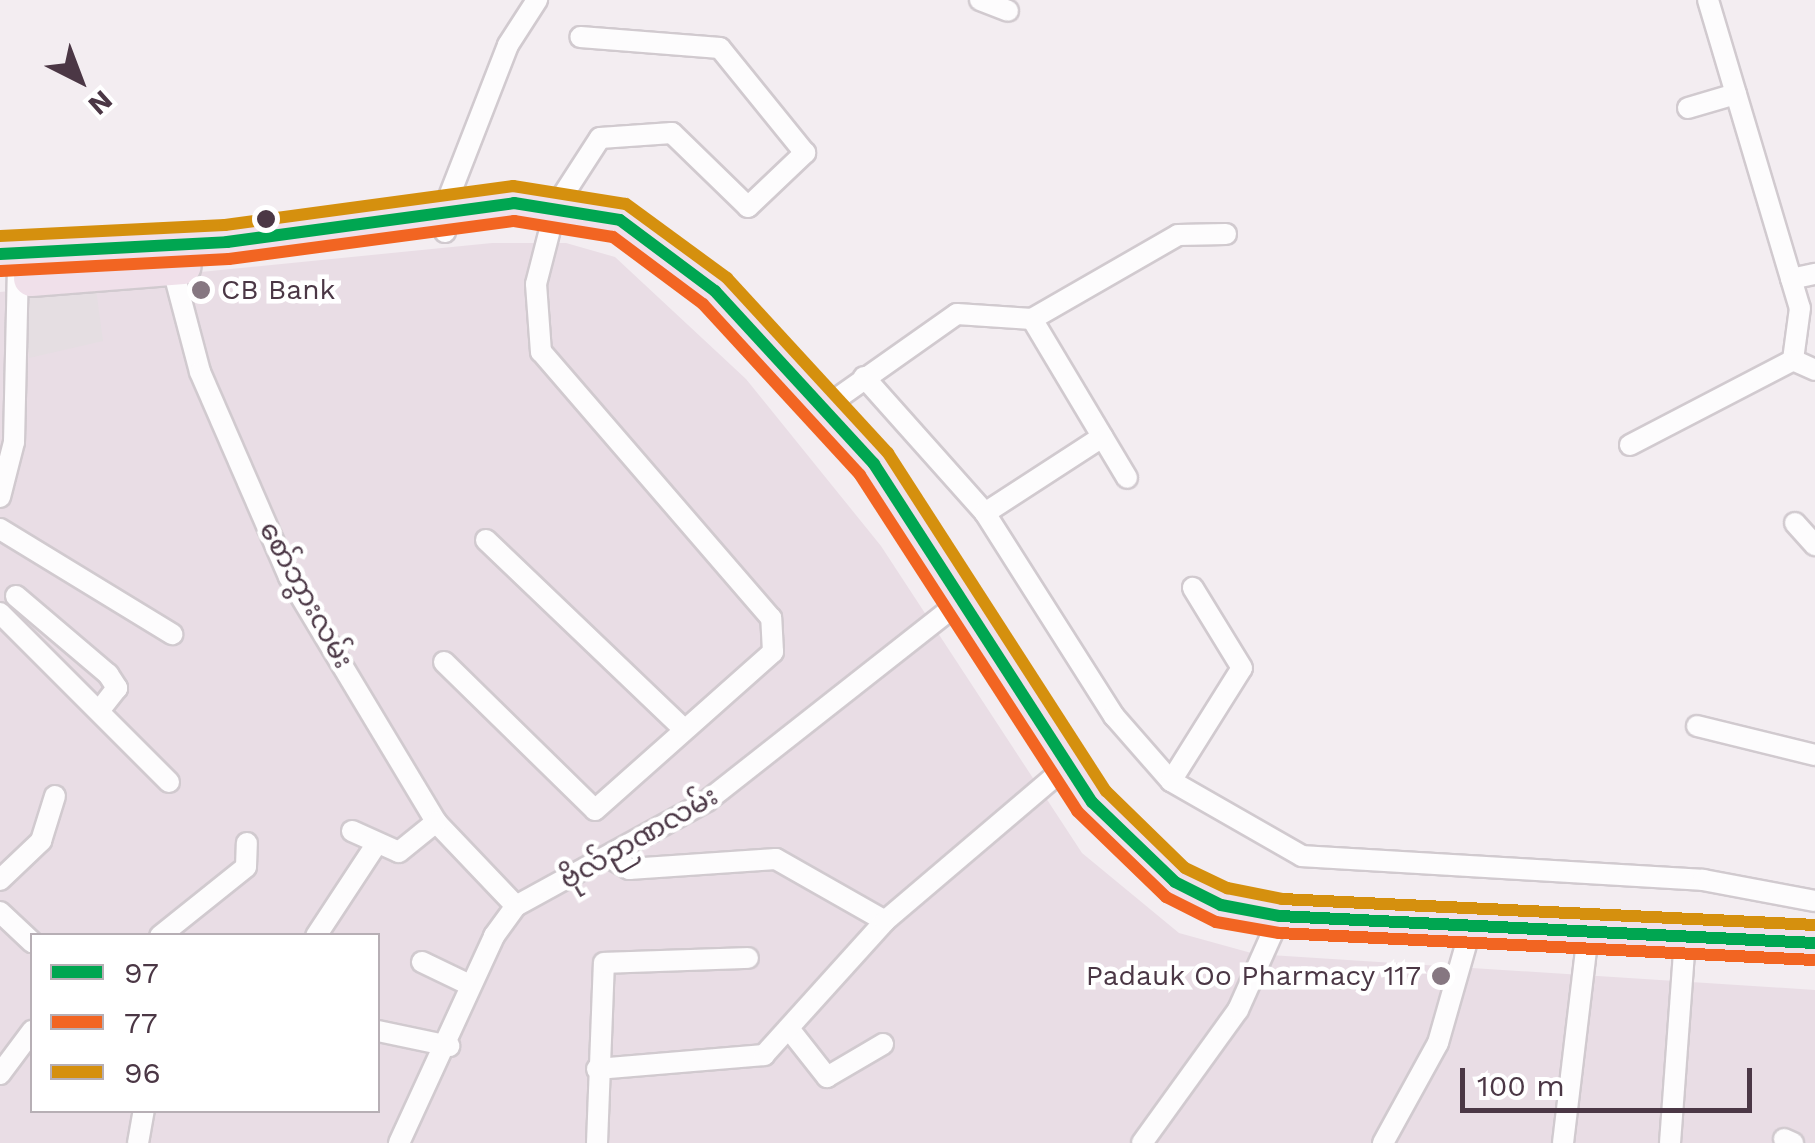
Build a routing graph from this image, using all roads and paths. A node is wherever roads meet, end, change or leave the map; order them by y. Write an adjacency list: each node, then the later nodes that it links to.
1 (537, 0): 9 (street)
2 (980, 0): 4 (street)
3 (1708, 0): 6 (street)
4 (1008, 11)
5 (580, 37): 8 (street)
6 (1736, 94): 7 (street); 14 (street)
7 (1688, 108)
8 (554, 216): 9 (highway); 19 (highway); 31 (highway); 37 (street)
9 (444, 222): 11 (highway)
10 (1226, 234): 15 (street)
11 (170, 256): 12 (highway); 43 (street, စော်ဘွားလမ်း)
12 (9, 267): 23 (street)
13 (1815, 274): 14 (street)
14 (1791, 279): 16 (street)
15 (1032, 319): 18 (street); 20 (street)
16 (1793, 360): 17 (street); 21 (street)
17 (1815, 370)
18 (864, 377): 19 (street); 24 (street)
19 (824, 407): 31 (highway)
20 (1102, 437): 22 (street); 24 (street)
21 (1630, 445)
22 (1127, 478)
23 (0, 497)
24 (986, 512): 40 (street)
25 (1795, 524): 28 (street)
26 (0, 529): 33 (street)
27 (486, 540): 37 (street)
28 (1815, 545)
29 (1192, 588): 40 (street)
30 (16, 596): 35 (street)
31 (956, 605): 39 (highway); 47 (street, ဗိုလ်ဉာဏလမ်း)
32 (0, 613): 35 (street)
33 (172, 634)
34 (444, 662): 37 (street)
35 (102, 706): 41 (street)
36 (1697, 726): 38 (street)
37 (683, 728)
38 (1815, 755)
39 (1060, 773): 52 (street); 53 (highway)
40 (1172, 781): 49 (street)
41 (169, 782)
42 (55, 796): 48 (street)
43 (436, 822): 46 (street); 50 (street, စော်ဘွားလမ်း)
44 (352, 831): 46 (street)
45 (248, 843): 54 (street)
46 (376, 843): 55 (street)
47 (612, 859): 50 (street, ဗိုလ်ဉာဏလမ်း); 52 (street)
48 (0, 880)
49 (1815, 901)
50 (516, 906): 64 (street)
51 (0, 912): 57 (street)
52 (885, 921): 65 (street)
53 (1277, 926): 56 (highway); 76 (street)
54 (164, 933)
55 (318, 933)
56 (1468, 938): 58 (highway); 77 (street)
57 (30, 940)
58 (1587, 944): 60 (highway); 78 (street)
59 (1815, 944): 60 (highway)
60 (1684, 950): 63 (highway); 79 (street)
61 (748, 958): 70 (street)
62 (422, 962): 64 (street)
63 (1815, 964)
64 (470, 985): 69 (street)
65 (790, 1030): 68 (street); 70 (street)
66 (380, 1032): 69 (street)
67 (30, 1034): 71 (street)
68 (883, 1044)
69 (449, 1046): 73 (street)
70 (597, 1070): 75 (street)
71 (0, 1074)
72 (143, 1113): 74 (street)
73 (404, 1141)
74 (138, 1143)
75 (596, 1143)
76 (1142, 1143)
77 (1382, 1143)
78 (1563, 1143)
79 (1670, 1143)

